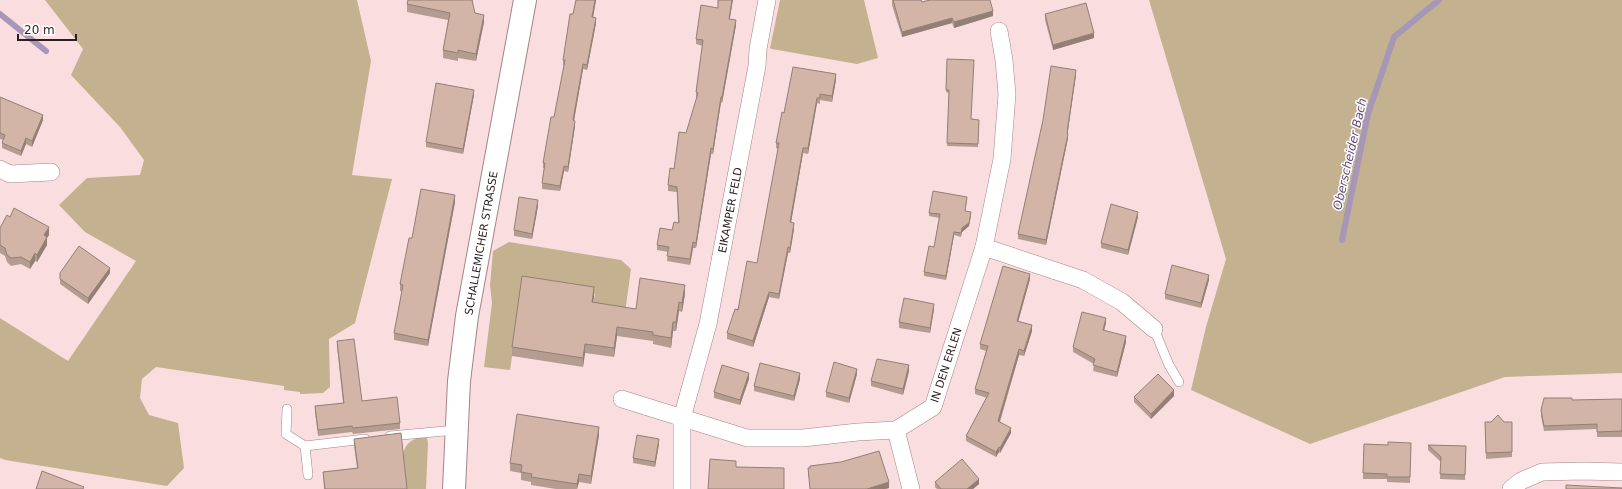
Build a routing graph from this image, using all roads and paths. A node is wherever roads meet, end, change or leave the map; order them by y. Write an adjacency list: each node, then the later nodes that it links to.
1 (525, 0): 12 (street, SCHALLEMICHER STRASSE)
2 (767, 0): 11 (street, EIKAMPER FELD)
3 (999, 32): 6 (street, IN DEN ERLEN)
4 (0, 169): 5 (street)
5 (51, 172)
6 (984, 247): 7 (street); 13 (street, IN DEN ERLEN)
7 (1154, 329): 8 (lane)
8 (1179, 382)
9 (622, 399): 11 (street)
10 (287, 409): 14 (lane)
11 (682, 418): 13 (street); 18 (street, EIKAMPER FELD)
12 (456, 430): 14 (lane); 17 (street, SCHALLEMICHER STRASSE)
13 (896, 430): 19 (street)
14 (305, 446): 16 (lane)
15 (1622, 472): 20 (street)
16 (308, 475)
17 (454, 489)
18 (682, 489)
19 (911, 489)
20 (1511, 489)

